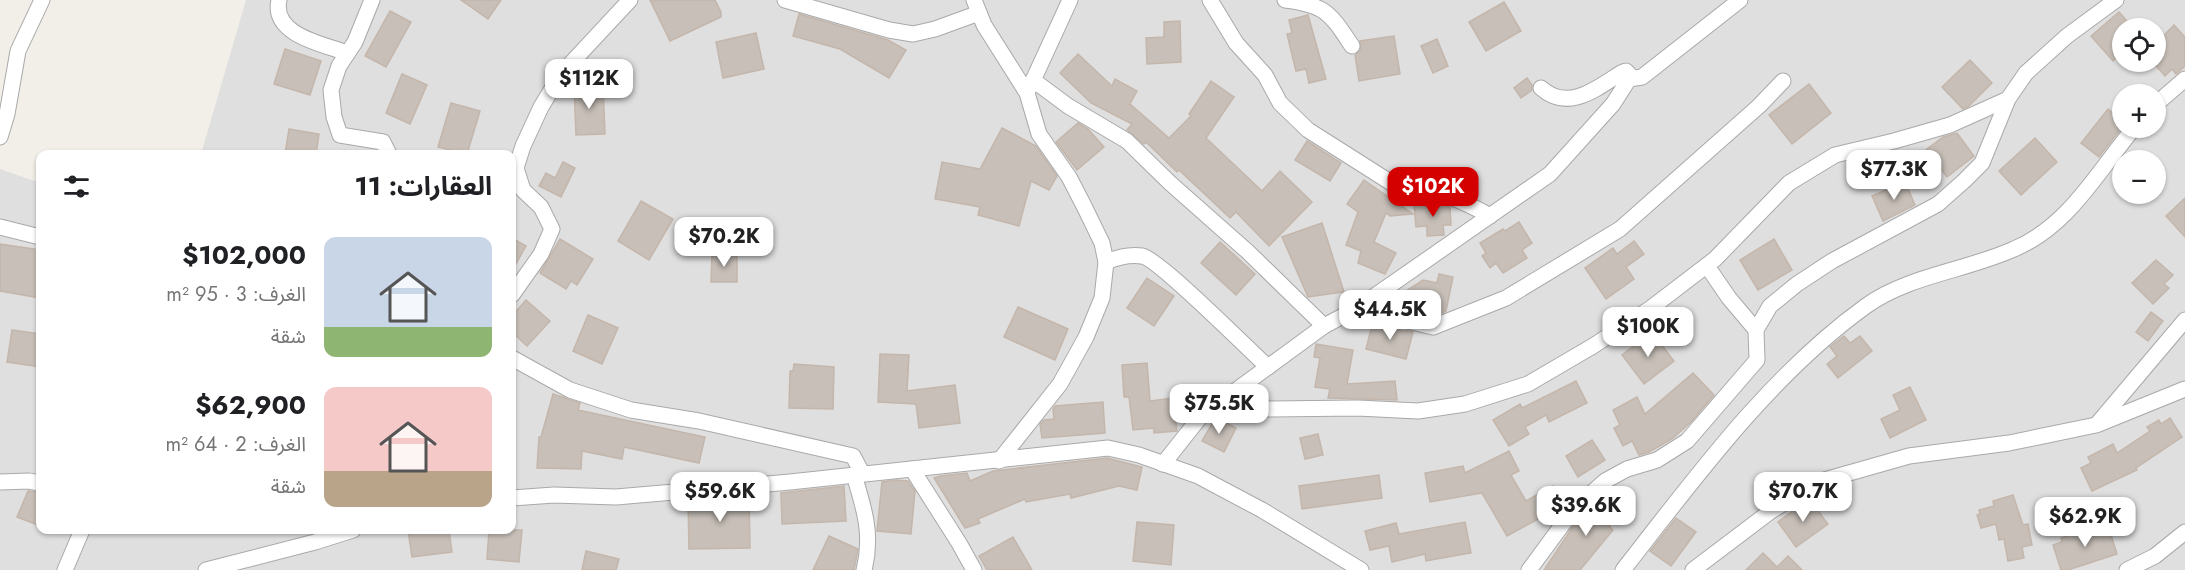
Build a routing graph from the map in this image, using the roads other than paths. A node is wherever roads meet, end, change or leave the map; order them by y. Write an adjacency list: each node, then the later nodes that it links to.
1 (42, 0): 21 (street)
2 (279, 0): 13 (street)
3 (372, 0): 13 (street)
4 (630, 0): 24 (street)
5 (785, 0): 11 (street)
6 (1070, 0): 17 (street)
7 (1210, 0): 26 (street)
8 (1286, 0): 12 (street)
9 (1740, 0): 14 (street)
10 (2116, 0): 20 (street)
11 (976, 6): 17 (street)
12 (1352, 46)
13 (348, 53): 23 (street)
14 (1629, 79): 18 (street); 26 (street)
15 (2185, 79): 19 (street)
16 (1783, 81): 32 (street)
17 (1030, 86): 29 (street); 34 (street)
18 (1541, 88)
19 (2166, 95)
20 (2008, 99): 30 (street); 35 (street)
21 (0, 137)
22 (2126, 138): 57 (street)
23 (387, 150)
24 (516, 168)
25 (516, 168): 31 (street)
26 (1490, 216): 32 (street)
27 (0, 227): 28 (street)
28 (36, 236)
29 (1106, 262): 37 (street); 41 (street)
30 (1707, 266): 35 (street); 39 (street)
31 (516, 289)
32 (1356, 309): 34 (street)
33 (2185, 320): 40 (street)
34 (1324, 326): 37 (street)
35 (1756, 330): 56 (street)
36 (516, 360): 44 (street)
37 (1268, 367): 39 (street)
38 (2185, 389): 40 (street)
39 (1220, 402): 42 (street)
40 (2096, 425): 58 (street)
41 (999, 461): 42 (street); 43 (street)
42 (1163, 464): 55 (street)
43 (912, 469): 44 (street); 54 (street)
44 (858, 474): 47 (street); 53 (street)
45 (0, 482): 46 (street)
46 (36, 482)
47 (516, 498)
48 (2185, 532): 59 (street)
49 (80, 534): 51 (street)
50 (340, 534): 52 (street)
51 (65, 570)
52 (206, 570)
53 (864, 570)
54 (974, 570)
55 (1361, 570)
56 (1529, 570)
57 (1623, 570)
58 (1693, 570)
59 (2127, 570)

